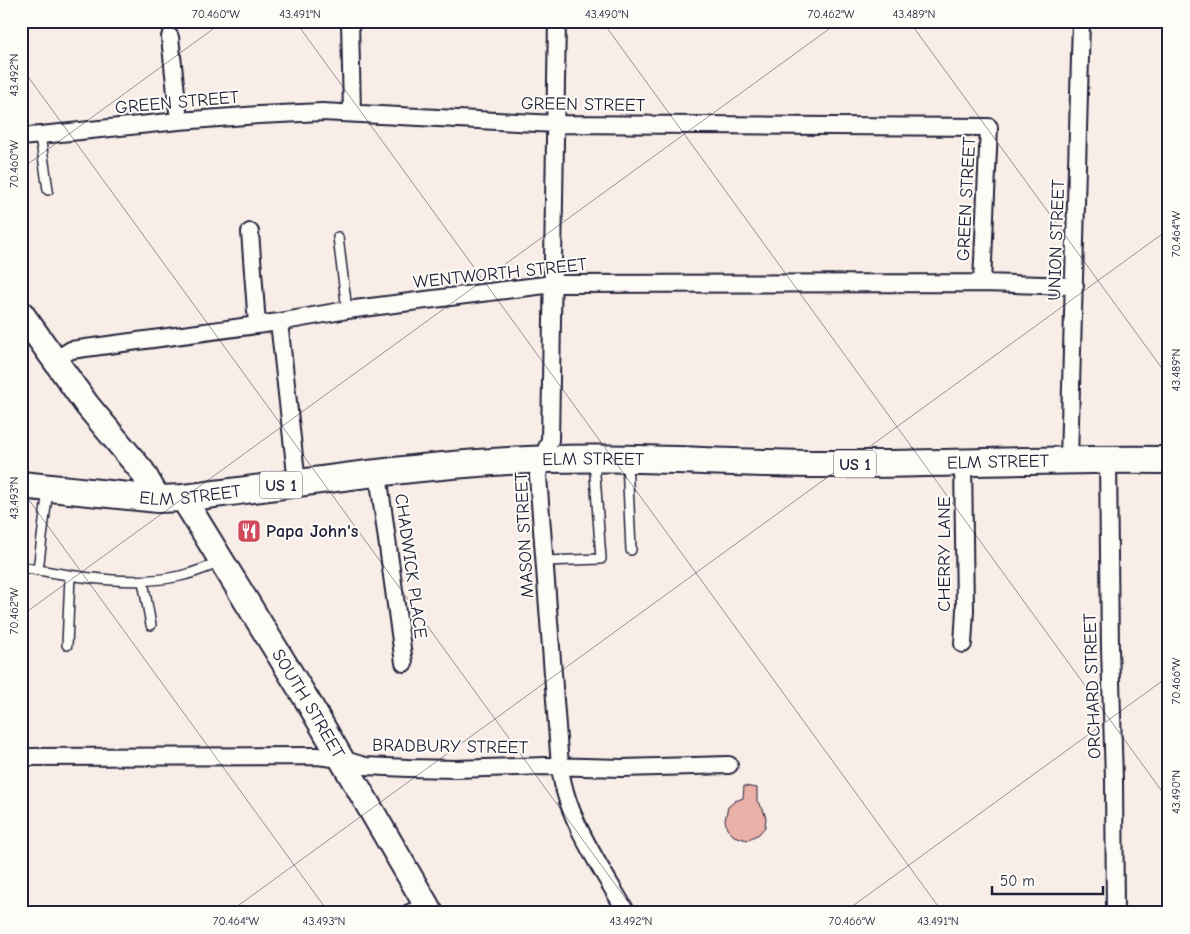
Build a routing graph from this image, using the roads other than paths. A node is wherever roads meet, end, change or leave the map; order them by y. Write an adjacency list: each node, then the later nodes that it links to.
1 (350, 21): 5 (street)
2 (557, 21): 7 (street, MASON STREET)
3 (1082, 21): 15 (street, UNION STREET)
4 (170, 37): 6 (street)
5 (352, 113): 6 (street, GREEN STREET); 7 (street, GREEN STREET)
6 (179, 121): 8 (street, GREEN STREET)
7 (556, 124): 13 (street, GREEN STREET); 14 (street, MASON STREET)
8 (40, 135): 9 (street, GREEN STREET); 10 (lane)
9 (21, 137)
10 (48, 190)
11 (250, 232): 19 (street)
12 (338, 237): 16 (lane)
13 (982, 283): 14 (street, WENTWORTH STREET); 15 (street, WENTWORTH STREET)
14 (553, 284): 16 (street, WENTWORTH STREET); 22 (street, MASON STREET)
15 (1075, 286): 25 (street, UNION STREET)
16 (347, 310): 18 (street, WENTWORTH STREET)
17 (23, 319): 20 (street, SOUTH STREET)
18 (280, 322): 19 (street, WENTWORTH STREET); 29 (street)
19 (257, 324): 20 (street, WENTWORTH STREET)
20 (55, 360): 32 (street, SOUTH STREET)
21 (627, 458): 23 (main road, ELM STREET / US 1); 27 (main road, ELM STREET / US 1); 33 (lane)
22 (542, 459): 23 (main road, ELM STREET / US 1); 28 (main road, ELM STREET / US 1); 34 (street, MASON STREET)
23 (594, 459): 34 (lane)
24 (1108, 459): 25 (main road, ELM STREET / US 1); 26 (main road, ELM STREET / US 1); 50 (street, ORCHARD STREET)
25 (1069, 460): 27 (main road, ELM STREET / US 1)
26 (1169, 460)
27 (963, 463): 41 (street, CHERRY LANE)
28 (378, 474): 29 (main road, ELM STREET / US 1); 43 (street, CHADWICK PLACE)
29 (297, 483): 32 (main road, ELM STREET / US 1)
30 (21, 485): 31 (main road, ELM STREET / US 1)
31 (48, 488): 32 (main road, ELM STREET / US 1); 37 (lane)
32 (170, 499): 35 (street, SOUTH STREET)
33 (631, 550)
34 (545, 561): 47 (street, MASON STREET)
35 (221, 562): 39 (lane); 45 (street, SOUTH STREET)
36 (21, 567): 37 (lane)
37 (38, 570): 38 (lane)
38 (70, 576): 39 (lane); 42 (lane)
39 (143, 581): 40 (lane)
40 (151, 625)
41 (963, 644)
42 (67, 645)
43 (404, 663)
44 (21, 757): 45 (street, BRADBURY STREET)
45 (341, 759): 47 (street, BRADBURY STREET); 48 (street, SOUTH STREET)
46 (729, 765): 47 (street, BRADBURY STREET)
47 (560, 766): 49 (street, MASON STREET)
48 (422, 910)
49 (627, 913)
50 (1115, 913)

